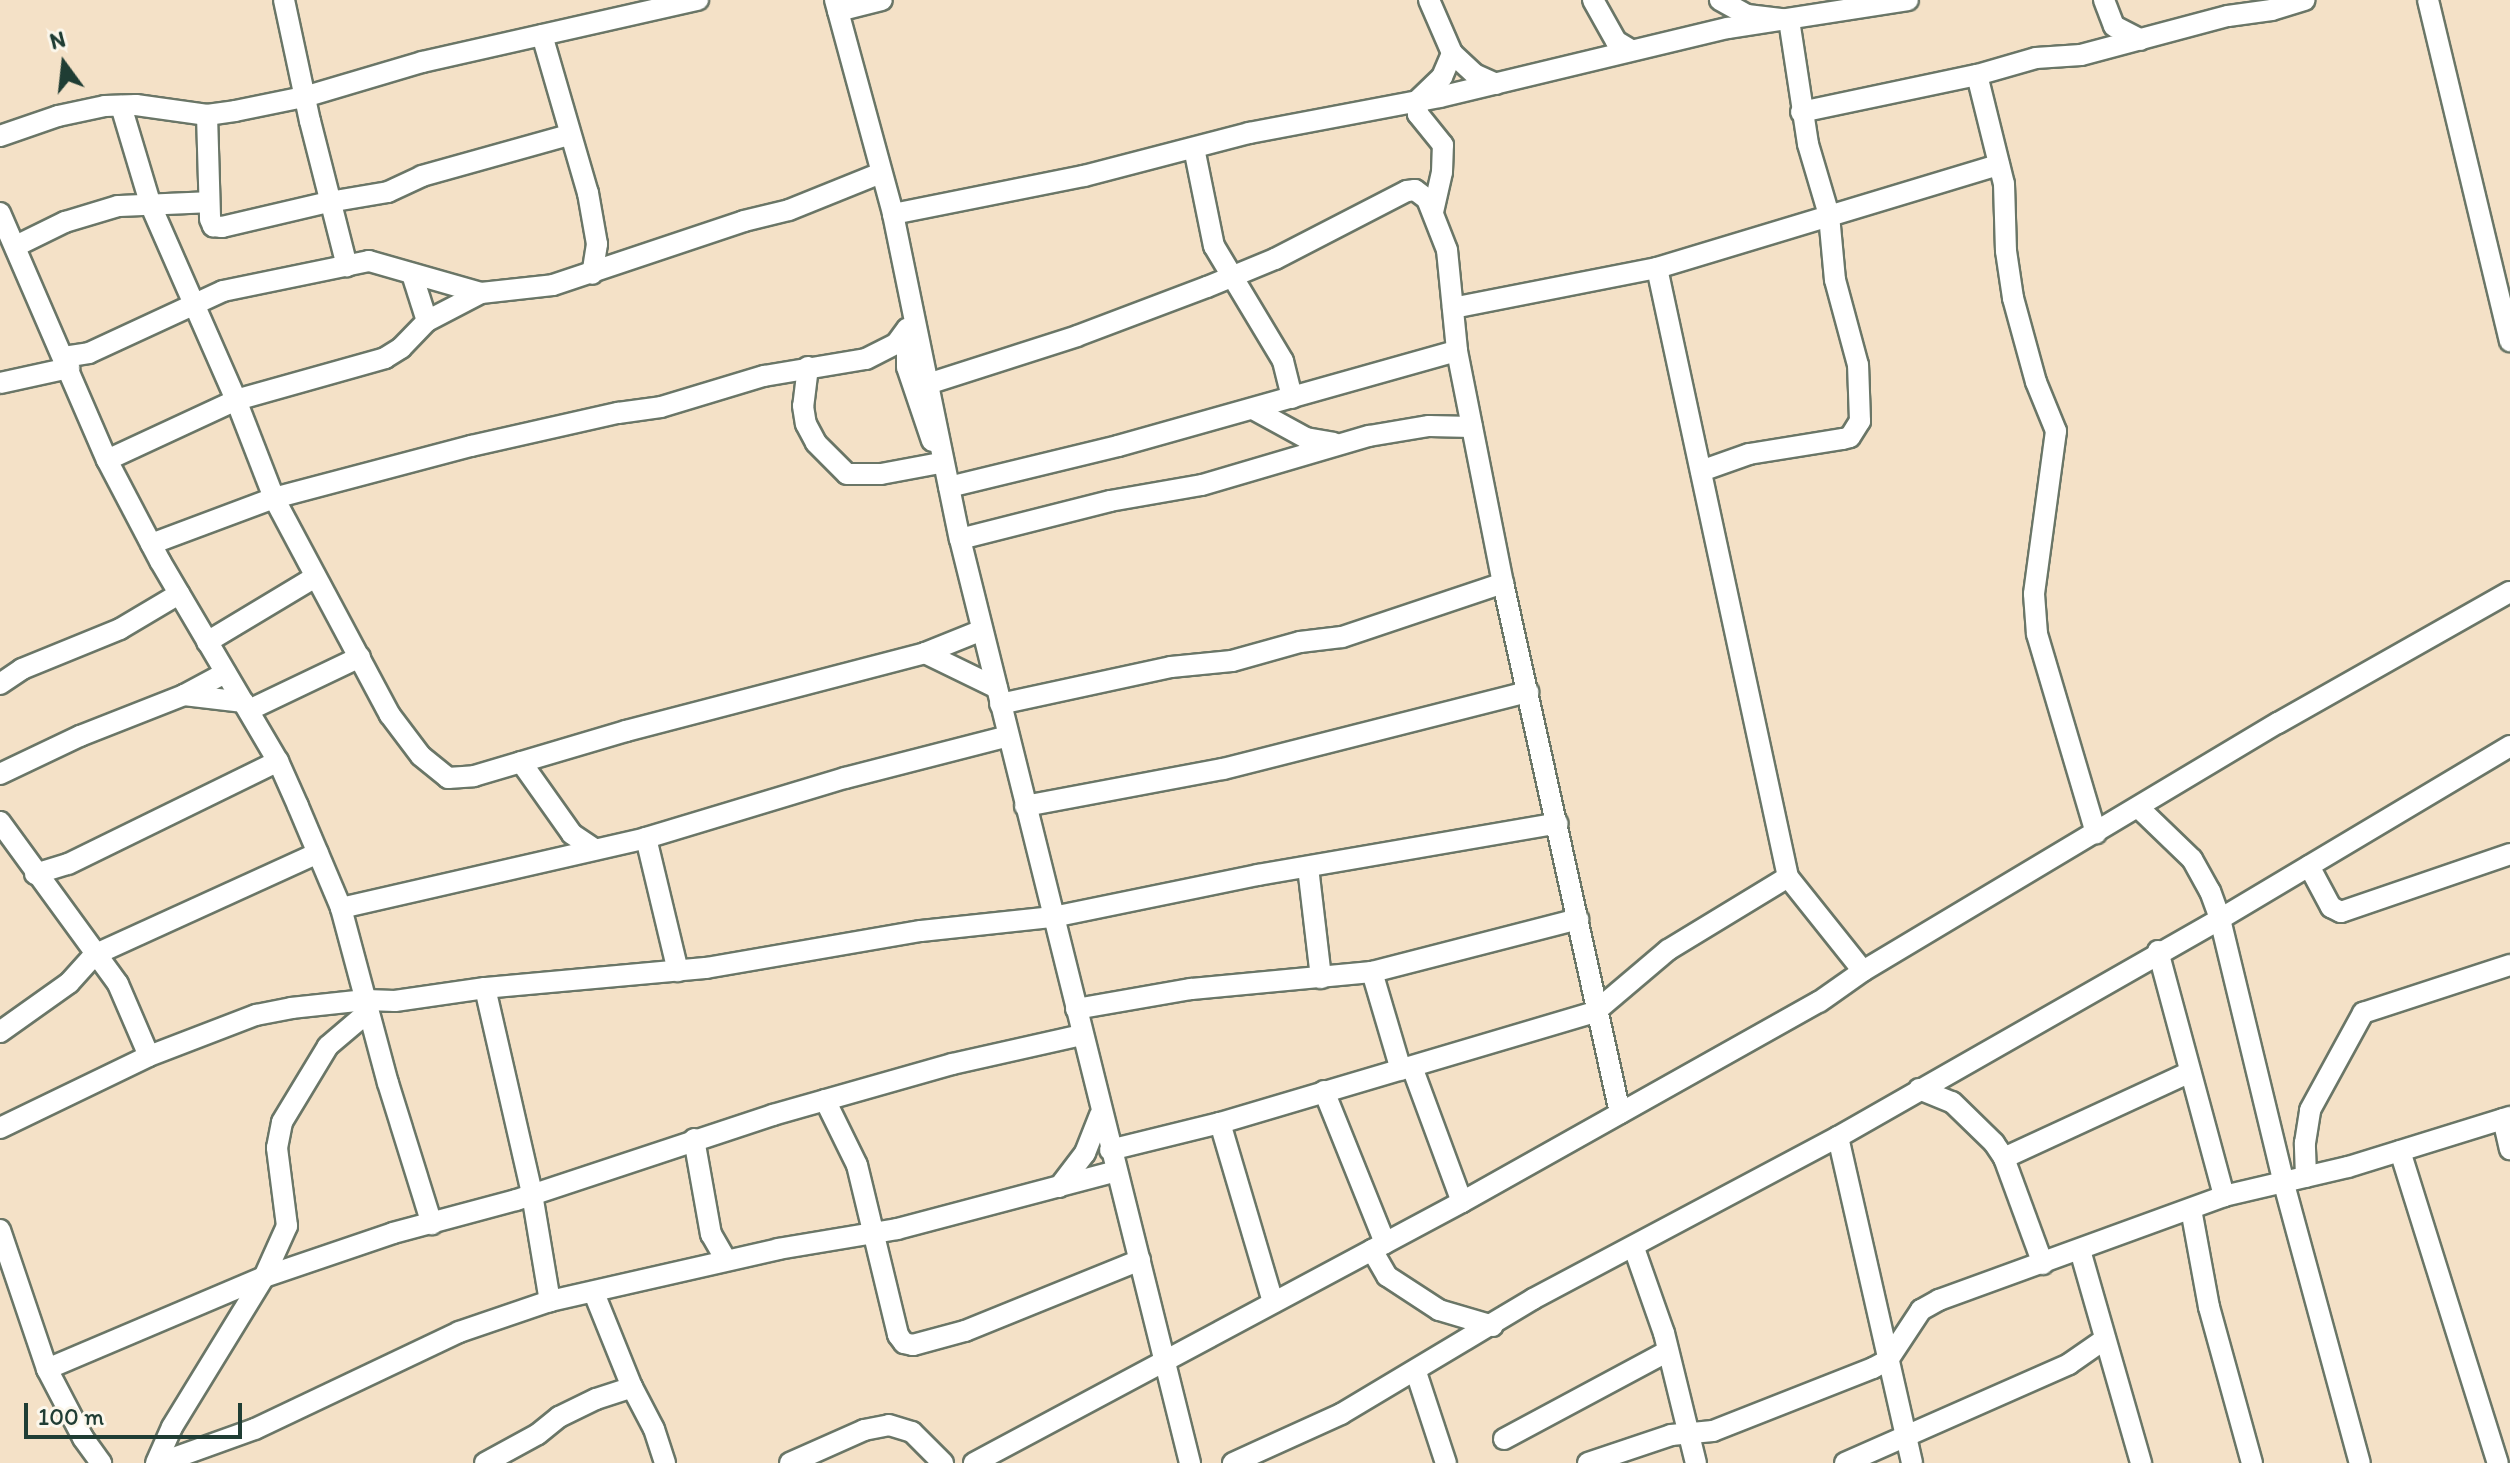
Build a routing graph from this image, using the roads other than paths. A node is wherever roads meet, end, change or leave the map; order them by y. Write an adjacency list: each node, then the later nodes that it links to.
1 (284, 0): 20 (street)
2 (698, 0): 14 (street)
3 (882, 0): 12 (street)
4 (1429, 0): 17 (street)
5 (1593, 0): 16 (street)
6 (1720, 0): 13 (street)
7 (1908, 0): 11 (street)
8 (2104, 0): 15 (street)
9 (2304, 0): 15 (street)
10 (2428, 0): 51 (street)
11 (1864, 4): 13 (street)
12 (836, 6): 29 (street)
13 (1789, 20): 16 (street); 23 (street)
14 (542, 35): 20 (street); 25 (street)
15 (2141, 40): 18 (street)
16 (1619, 49): 19 (street)
17 (1452, 53): 19 (street); 21 (street)
18 (1977, 75): 23 (street); 28 (street)
19 (1496, 84): 21 (street)
20 (304, 97): 24 (street); 31 (street)
21 (1417, 101): 27 (street); 33 (street)
22 (121, 106): 24 (street); 26 (street); 32 (street)
23 (1801, 112): 36 (street)
24 (207, 115): 30 (street)
25 (569, 135): 31 (street); 37 (street)
26 (0, 136)
27 (1194, 148): 35 (street); 44 (street)
28 (1999, 165): 36 (street); 92 (street)
29 (881, 173): 35 (street); 39 (street)
30 (208, 202): 31 (street); 32 (street)
31 (329, 202): 40 (street)
32 (151, 206): 38 (street); 47 (street)
33 (1433, 212): 44 (street); 48 (street)
34 (0, 213): 38 (street)
35 (893, 214): 46 (street)
36 (1829, 215): 41 (street); 64 (street)
37 (597, 244): 39 (street); 43 (street)
38 (16, 246): 54 (street)
39 (617, 265): 43 (street)
40 (347, 266): 42 (street); 47 (street)
41 (1657, 268): 48 (street); 64 (street)
42 (412, 274): 45 (street); 49 (street)
43 (592, 274): 45 (street)
44 (1232, 277): 57 (street); 58 (street)
45 (481, 293): 49 (street)
46 (912, 296): 50 (street); 57 (street)
47 (193, 304): 54 (street); 59 (street)
48 (1453, 308): 52 (street)
49 (427, 321): 59 (street)
50 (907, 329): 53 (street); 57 (street)
51 (2510, 341)
52 (1457, 351): 58 (street); 61 (street)
53 (866, 359): 55 (street); 57 (street)
54 (66, 362): 56 (street); 63 (street)
55 (808, 367): 65 (street); 66 (street)
56 (0, 383)
57 (922, 388): 65 (street)
58 (1292, 398): 60 (street)
59 (236, 400): 63 (street); 66 (street)
60 (1253, 409): 62 (street); 65 (street)
61 (1472, 427): 62 (street); 70 (street)
62 (1338, 443): 67 (street)
63 (107, 460): 68 (street)
64 (1701, 471): 101 (street)
65 (946, 476): 67 (street)
66 (274, 498): 68 (street); 69 (street)
67 (960, 539): 73 (street)
68 (151, 544): 72 (street)
69 (315, 577): 74 (street); 76 (street)
70 (1503, 583): 79 (street); 81 (street)
71 (2510, 592): 89 (street)
72 (179, 594): 74 (street); 78 (street)
73 (982, 630): 75 (street); 81 (street)
74 (207, 642): 77 (street)
75 (925, 653): 81 (street); 86 (street)
76 (360, 657): 82 (street); 86 (street)
77 (225, 673): 80 (street); 82 (street)
78 (0, 684)
79 (1528, 692): 88 (street); 91 (street)
80 (184, 695): 82 (street); 87 (street)
81 (998, 696): 83 (street)
82 (246, 706): 85 (street)
83 (1008, 736): 88 (street); 93 (street)
84 (2510, 746): 98 (street)
85 (278, 761): 95 (street); 97 (street)
86 (521, 762): 94 (street)
87 (0, 774)
88 (1025, 806): 104 (street)
89 (2140, 809): 92 (street); 106 (street)
90 (0, 822): 100 (street)
91 (1558, 823): 99 (street); 105 (street)
92 (2096, 833): 111 (street)
93 (646, 838): 94 (street); 110 (street)
94 (594, 849): 103 (street)
95 (318, 853): 103 (street); 108 (street)
96 (2510, 854): 98 (street)
97 (68, 864): 100 (street); 102 (street)
98 (2309, 866): 106 (street)
99 (1308, 867): 104 (street); 113 (street)
100 (35, 874): 102 (street)
101 (1788, 877): 111 (street); 117 (street)
102 (53, 896): 108 (street)
103 (341, 908): 115 (street)
104 (1053, 917): 110 (street); 116 (street)
105 (1578, 919): 112 (street); 117 (street)
106 (2220, 919): 107 (street); 139 (street)
107 (2158, 951): 122 (street); 123 (street)
108 (94, 955): 118 (street); 120 (street)
109 (2510, 965): 138 (street)
110 (678, 971): 114 (street)
111 (1863, 971): 127 (street)
112 (1372, 972): 113 (street); 121 (street)
113 (1321, 978): 116 (street)
114 (485, 988): 115 (street); 141 (street)
115 (367, 1006): 120 (street); 145 (street); 154 (street)
116 (1076, 1009): 119 (street)
117 (1595, 1012): 121 (street); 127 (street)
118 (0, 1032)
119 (1082, 1035): 125 (street); 126 (street)
120 (149, 1056): 130 (street)
121 (1406, 1069): 124 (street); 143 (street)
122 (2190, 1072): 136 (street); 142 (street)
123 (1919, 1089): 131 (street); 136 (street)
124 (1324, 1091): 129 (street); 148 (street)
125 (825, 1100): 132 (street); 147 (street)
126 (1101, 1113): 134 (street); 140 (street)
127 (1620, 1113): 143 (street)
128 (2507, 1118): 133 (street); 135 (street)
129 (1220, 1123): 134 (street); 157 (street)
130 (0, 1128)
131 (1838, 1137): 149 (street); 162 (street)
132 (694, 1139): 141 (street); 151 (street)
133 (2510, 1149)
134 (1110, 1150): 137 (street)
135 (2400, 1151): 138 (street); 186 (street)
136 (2004, 1158): 153 (street)
137 (1116, 1171): 140 (street); 152 (street)
138 (2306, 1177): 139 (street)
139 (2284, 1184): 142 (street); 185 (street)
140 (1059, 1187): 147 (street)
141 (532, 1194): 145 (street); 156 (street)
142 (2224, 1196): 144 (street)
143 (1462, 1202): 148 (street)
144 (2191, 1209): 150 (street); 184 (street)
145 (432, 1224): 154 (street)
146 (0, 1230): 163 (street)
147 (871, 1233): 151 (street); 152 (street)
148 (1378, 1247): 157 (street); 158 (street)
149 (1634, 1248): 158 (street); 160 (street)
150 (2080, 1250): 153 (street); 159 (street)
151 (726, 1260): 155 (street)
152 (1140, 1260): 161 (street)
153 (2043, 1264): 162 (street)
154 (264, 1277): 163 (street); 170 (street)
155 (594, 1293): 156 (street); 165 (street)
156 (550, 1301): 170 (street)
157 (1273, 1302): 161 (street)
158 (1493, 1326): 164 (street)
159 (2105, 1339): 167 (street); 183 (street)
160 (1668, 1351): 166 (street); 168 (street)
161 (1165, 1358): 175 (street); 176 (street)
162 (1888, 1360): 166 (street); 167 (street)
163 (47, 1369): 169 (street)
164 (1416, 1372): 177 (street); 178 (street)
165 (632, 1387): 171 (street); 172 (street)
166 (1689, 1431): 179 (street); 180 (street)
167 (1906, 1437): 181 (street); 182 (street)
168 (1504, 1439)
169 (101, 1463)
170 (158, 1463)
171 (485, 1463)
172 (665, 1463)
173 (790, 1463): 174 (street)
174 (943, 1463)
175 (974, 1463)
176 (1190, 1463)
177 (1233, 1463)
178 (1446, 1463)
179 (1588, 1463)
180 (1696, 1463)
181 (1845, 1463)
182 (1912, 1463)
183 (2141, 1463)
184 (2252, 1463)
185 (2360, 1463)
186 (2498, 1463)

